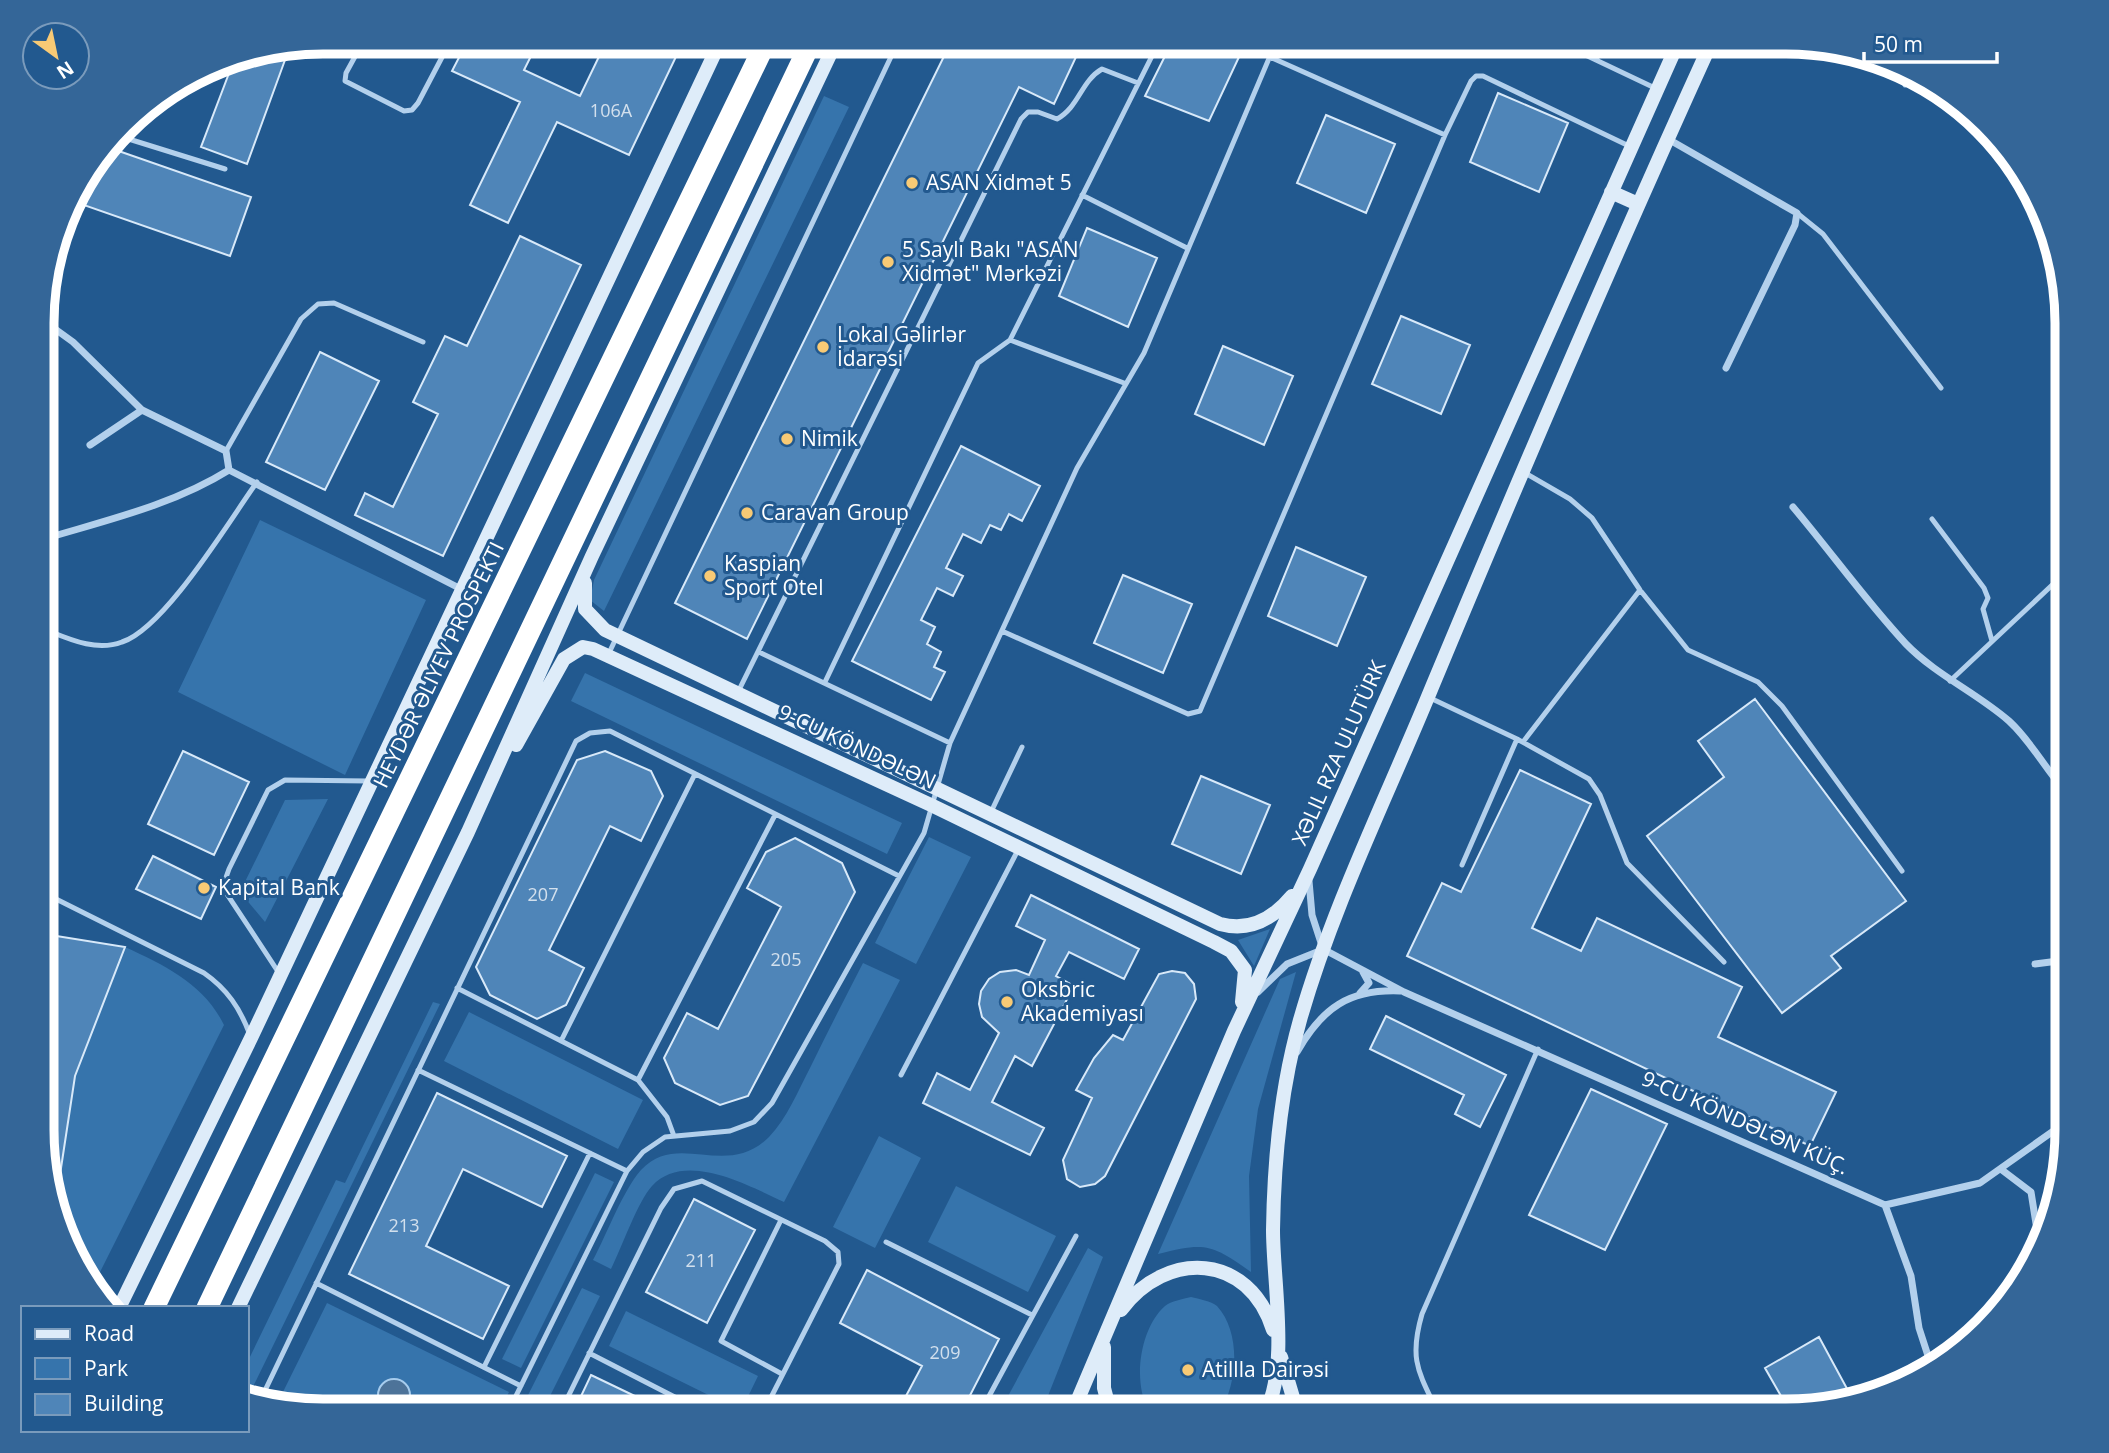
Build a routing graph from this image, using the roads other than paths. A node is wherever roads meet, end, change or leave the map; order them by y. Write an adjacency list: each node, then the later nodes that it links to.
1 (356, 54): 2 (lane)
2 (444, 54)
3 (714, 54): 47 (main road)
4 (760, 54): 106 (highway, HEYDƏR ƏLIYEV PROSPEKTI)
5 (805, 54): 104 (highway)
6 (830, 54): 45 (main road)
7 (892, 54): 51 (lane)
8 (1153, 54): 17 (lane)
9 (1271, 54): 14 (lane)
10 (1583, 54): 15 (lane)
11 (1599, 54): 15 (lane)
12 (1673, 54): 19 (main road, XƏLIL RZA ULUTÜRK)
13 (1706, 54): 22 (main road)
14 (1270, 57): 20 (lane); 29 (lane)
15 (1596, 60): 19 (lane)
16 (1903, 81): 18 (lane)
17 (1138, 83): 26 (lane); 53 (lane)
18 (1905, 85)
19 (1657, 89): 23 (main road, XƏLIL RZA ULUTÜRK)
20 (1445, 135): 23 (lane); 49 (lane)
21 (128, 139): 24 (lane)
22 (1667, 139): 27 (main road); 28 (street)
23 (1632, 147): 25 (main road, XƏLIL RZA ULUTÜRK)
24 (225, 169)
25 (1611, 192): 27 (main road); 72 (main road, XƏLIL RZA ULUTÜRK)
26 (1082, 194): 29 (lane); 31 (lane)
27 (1637, 204): 40 (main road)
28 (1797, 213): 33 (street); 35 (lane)
29 (1187, 248): 34 (lane)
30 (54, 328): 36 (street)
31 (1010, 340): 34 (lane); 56 (lane)
32 (423, 342): 38 (lane)
33 (1726, 368)
34 (1124, 383): 49 (lane)
35 (1941, 388)
36 (142, 410): 37 (street); 38 (street)
37 (90, 445)
38 (226, 451): 39 (street)
39 (229, 470): 41 (street); 44 (street)
40 (1522, 471): 48 (lane); 58 (main road)
41 (257, 482): 47 (street); 50 (lane)
42 (1793, 507): 55 (street)
43 (1932, 519): 52 (lane)
44 (54, 536)
45 (592, 556): 51 (main road, 9-CU KÖNDƏLƏN); 69 (main road)
46 (2055, 582): 52 (lane)
47 (461, 589): 64 (main road)
48 (1640, 590): 59 (lane); 73 (lane)
49 (1002, 631): 60 (lane)
50 (54, 633)
51 (617, 636): 54 (lane); 57 (main road, 9-CU KÖNDƏLƏN)
52 (1992, 642): 55 (lane)
53 (759, 652): 56 (lane); 57 (lane)
54 (609, 654): 66 (main road, 9-CU KÖNDƏLƏN); 69 (main road, 9-CU KÖNDƏLƏN)
55 (1950, 681): 63 (street)
56 (825, 682): 60 (lane)
57 (738, 693): 65 (main road, 9-CU KÖNDƏLƏN)
58 (1429, 696): 59 (lane); 76 (main road)
59 (1520, 741): 71 (lane); 78 (lane)
60 (950, 743): 65 (lane)
61 (1022, 747): 67 (lane)
62 (695, 774): 68 (lane); 82 (lane); 87 (lane)
63 (2055, 777)
64 (372, 782): 81 (main road); 81 (lane)
65 (937, 787): 66 (lane); 67 (main road, 9-CU KÖNDƏLƏN)
66 (931, 805): 70 (main road, 9-CU KÖNDƏLƏN); 74 (lane)
67 (991, 812): 72 (main road, 9-CU KÖNDƏLƏN)
68 (775, 815): 74 (lane); 92 (lane)
69 (468, 832): 107 (main road)
70 (1020, 848): 85 (main road, 9-CU KÖNDƏLƏN); 91 (lane)
71 (1462, 866)
72 (1310, 869): 76 (street); 85 (main road, XƏLIL RZA ULUTÜRK)
73 (1902, 871)
74 (899, 876): 94 (lane)
75 (54, 898): 86 (lane)
76 (1323, 949): 80 (street, 9-CU KÖNDƏLƏN KÜÇ.); 85 (street); 89 (main road)
77 (2055, 961): 79 (street)
78 (1724, 962)
79 (2035, 964)
80 (1357, 967): 83 (street, 9-CU KÖNDƏLƏN KÜÇ.); 84 (street)
81 (280, 974): 86 (main road)
82 (457, 988): 87 (lane); 90 (lane)
83 (1404, 992): 84 (street); 88 (street, 9-CU KÖNDƏLƏN KÜÇ.)
84 (1357, 995): 89 (street)
85 (1234, 1031): 109 (main road, XƏLIL RZA ULUTÜRK)
86 (251, 1038): 105 (main road)
87 (561, 1041): 92 (lane)
88 (1538, 1049): 98 (street, 9-CU KÖNDƏLƏN KÜÇ.); 126 (lane)
89 (1290, 1065): 110 (main road)
90 (418, 1070): 95 (lane); 103 (lane)
91 (901, 1075)
92 (638, 1080): 94 (lane)
93 (2055, 1130): 96 (street)
94 (674, 1136): 97 (lane)
95 (590, 1153): 97 (lane); 113 (lane)
96 (2002, 1170): 98 (street); 100 (street)
97 (627, 1171): 115 (lane)
98 (1885, 1205): 112 (street)
99 (781, 1220): 111 (lane); 114 (lane); 114 (lane)
100 (2036, 1226)
101 (1076, 1236): 108 (lane)
102 (886, 1242): 108 (lane)
103 (316, 1283): 113 (lane); 116 (lane)
104 (210, 1303)
105 (120, 1306)
106 (155, 1306)
107 (239, 1306)
108 (1032, 1315): 121 (lane)
109 (1107, 1331): 110 (main road); 122 (main road); 123 (main road)
110 (1277, 1344): 124 (main road); 125 (main road)
111 (589, 1353): 118 (lane); 119 (lane)
112 (1929, 1357)
113 (484, 1367): 115 (lane)
114 (782, 1374): 120 (lane)
115 (521, 1386): 117 (lane)
116 (264, 1392)
117 (514, 1399)
118 (566, 1399)
119 (680, 1399)
120 (770, 1399)
121 (987, 1399)
122 (1078, 1399)
123 (1108, 1399)
124 (1270, 1399)
125 (1294, 1399)
126 (1431, 1399)

